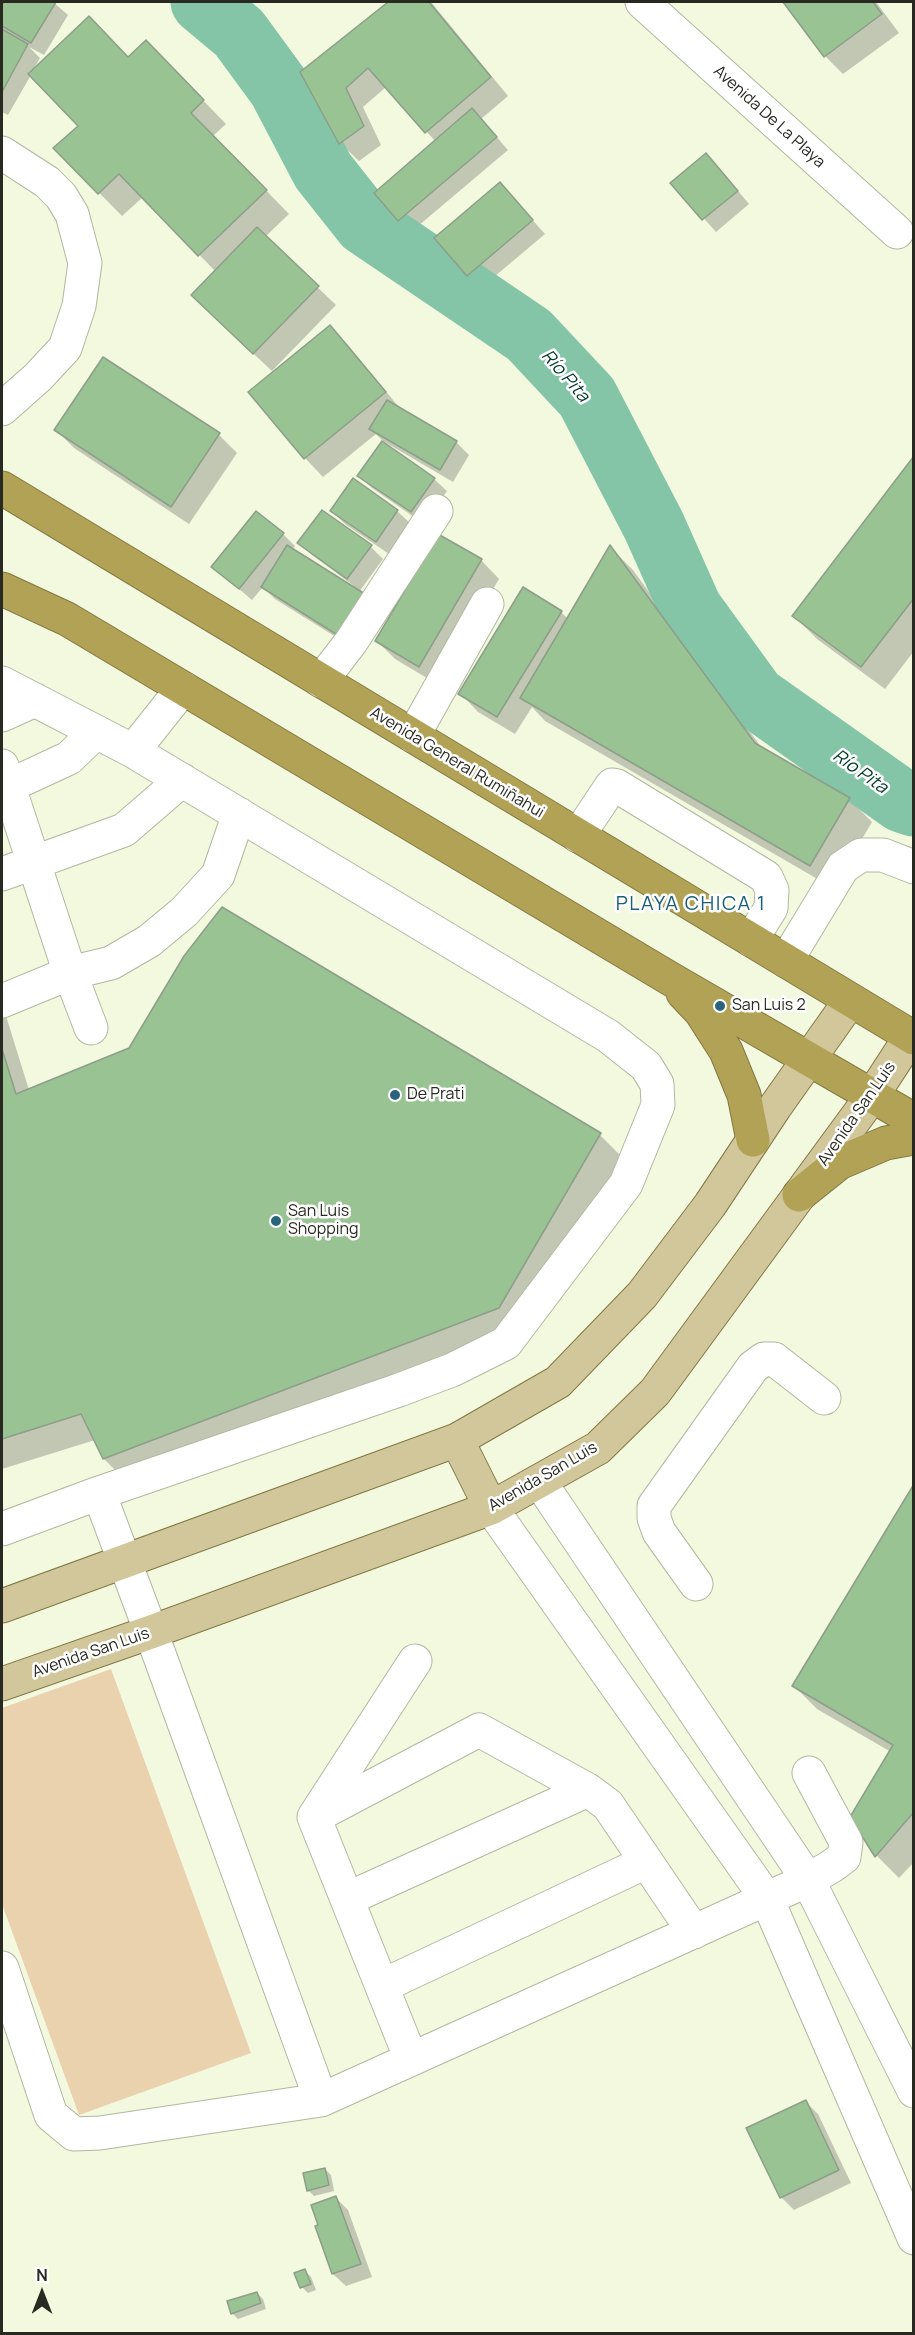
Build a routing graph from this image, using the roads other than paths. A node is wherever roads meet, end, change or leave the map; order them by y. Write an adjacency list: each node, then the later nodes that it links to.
1 (642, 2): 3 (street, Avenida De La Playa)
2 (2, 153): 4 (street)
3 (897, 232)
4 (2, 409)
5 (2, 488): 9 (highway, Avenida General Rumiñahui)
6 (436, 511): 9 (street)
7 (2, 589): 11 (highway)
8 (487, 604): 15 (street)
9 (321, 681): 15 (highway, Avenida General Rumiñahui)
10 (2, 682): 12 (street)
11 (183, 688): 16 (street); 27 (highway)
12 (35, 700): 13 (street); 14 (street)
13 (2, 715)
14 (96, 732): 16 (street); 18 (street)
15 (413, 736): 20 (highway, Avenida General Rumiñahui)
16 (134, 751): 17 (street)
17 (182, 780): 19 (street); 21 (street)
18 (4, 781): 21 (street)
19 (239, 814): 26 (street); 41 (street)
20 (578, 836): 24 (highway, Avenida General Rumiñahui); 24 (street)
21 (35, 863): 23 (street); 26 (street)
22 (914, 867): 25 (street)
23 (2, 874)
24 (751, 940): 25 (highway, Avenida General Rumiñahui)
25 (786, 962): 29 (highway, Avenida General Rumiñahui)
26 (70, 973): 28 (street); 30 (street)
27 (669, 978): 32 (highway); 36 (highway)
28 (2, 1001)
29 (850, 1001): 31 (highway, Avenida General Rumiñahui); 32 (main road)
30 (91, 1028)
31 (912, 1037): 33 (main road, Avenida San Luis)
32 (809, 1059): 33 (highway); 36 (main road)
33 (872, 1096): 34 (highway); 37 (main road, Avenida San Luis)
34 (914, 1120)
35 (914, 1138): 37 (highway)
36 (753, 1140): 39 (main road)
37 (799, 1195): 40 (main road, Avenida San Luis)
38 (824, 1398): 45 (street)
39 (457, 1440): 42 (main road); 44 (main road)
40 (540, 1482): 42 (main road, Avenida San Luis); 54 (street)
41 (99, 1493): 43 (street); 44 (street)
42 (491, 1508): 47 (main road, Avenida San Luis); 56 (street)
43 (2, 1529)
44 (125, 1562): 46 (main road); 47 (street)
45 (696, 1584)
46 (2, 1606)
47 (152, 1632): 49 (main road, Avenida San Luis); 62 (street)
48 (415, 1661): 52 (street)
49 (2, 1684)
50 (809, 1773): 54 (street)
51 (588, 1790): 52 (street); 53 (street); 55 (street)
52 (314, 1817): 55 (street)
53 (646, 1862): 57 (street); 59 (street)
54 (808, 1880): 56 (street); 61 (street)
55 (347, 1899): 59 (street)
56 (767, 1899): 57 (street); 63 (street)
57 (694, 1932): 60 (street)
58 (2, 1968): 62 (street)
59 (382, 1986): 60 (street)
60 (411, 2059): 62 (street)
61 (914, 2091)
62 (321, 2100)
63 (914, 2238)

